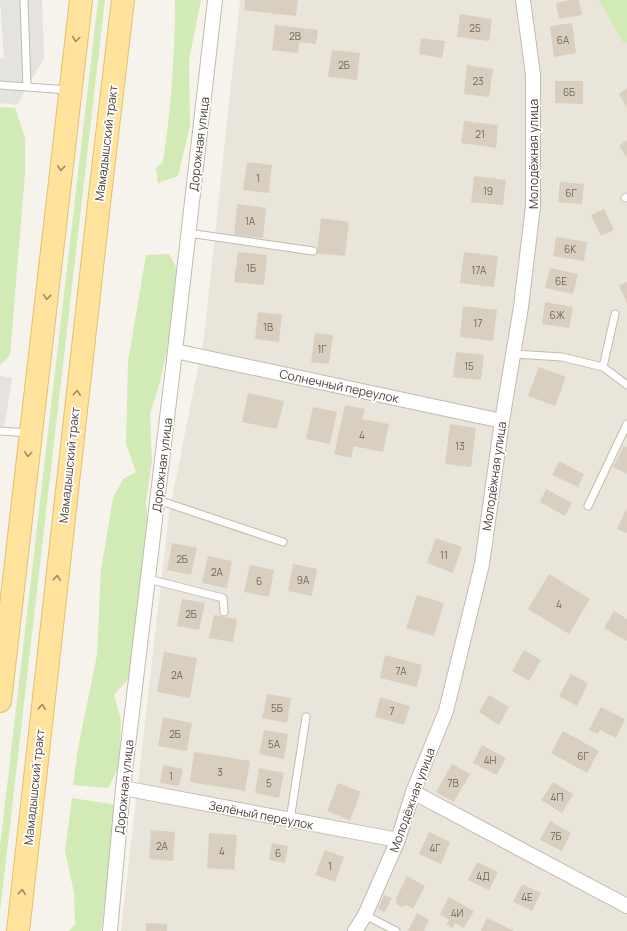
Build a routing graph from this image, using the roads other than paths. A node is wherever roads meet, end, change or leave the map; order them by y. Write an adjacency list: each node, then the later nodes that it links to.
1 (24, 0): 7 (lane)
2 (81, 0): 8 (main road, one-way to 8)
3 (124, 0): 34 (main road, Мамадышский тракт, one-way to 3)
4 (215, 0): 9 (street, Дорожная улица)
5 (524, 0): 13 (street, Молодёжная улица)
6 (0, 85): 7 (lane)
7 (27, 87): 8 (lane)
8 (70, 90): 19 (main road, one-way to 19)
9 (188, 233): 10 (lane); 12 (street, Дорожная улица)
10 (313, 251)
11 (615, 314): 14 (lane)
12 (175, 351): 16 (street, Солнечный переулок); 21 (street, Дорожная улица)
13 (514, 354): 14 (lane); 16 (street, Молодёжная улица)
14 (603, 367): 15 (lane)
15 (627, 385)
16 (502, 421): 29 (street, Молодёжная улица)
17 (627, 424): 20 (lane)
18 (0, 431): 19 (lane)
19 (31, 433): 26 (main road, one-way to 26)
20 (625, 433): 22 (lane)
21 (158, 500): 23 (lane); 24 (street, Дорожная улица)
22 (588, 506)
23 (283, 542)
24 (148, 580): 25 (lane); 28 (street, Дорожная улица)
25 (224, 612)
26 (0, 701)
27 (306, 717): 30 (lane)
28 (124, 788): 30 (street, Зелёный переулок); 35 (street, Дорожная улица)
29 (412, 792): 31 (street, Молодёжная улица); 32 (street)
30 (290, 820): 31 (street, Зелёный переулок)
31 (398, 840): 33 (street, Молодёжная улица)
32 (627, 906)
33 (365, 915): 36 (street, Молодёжная улица); 37 (lane)
34 (18, 931)
35 (110, 931)
36 (355, 931)
37 (396, 931)

